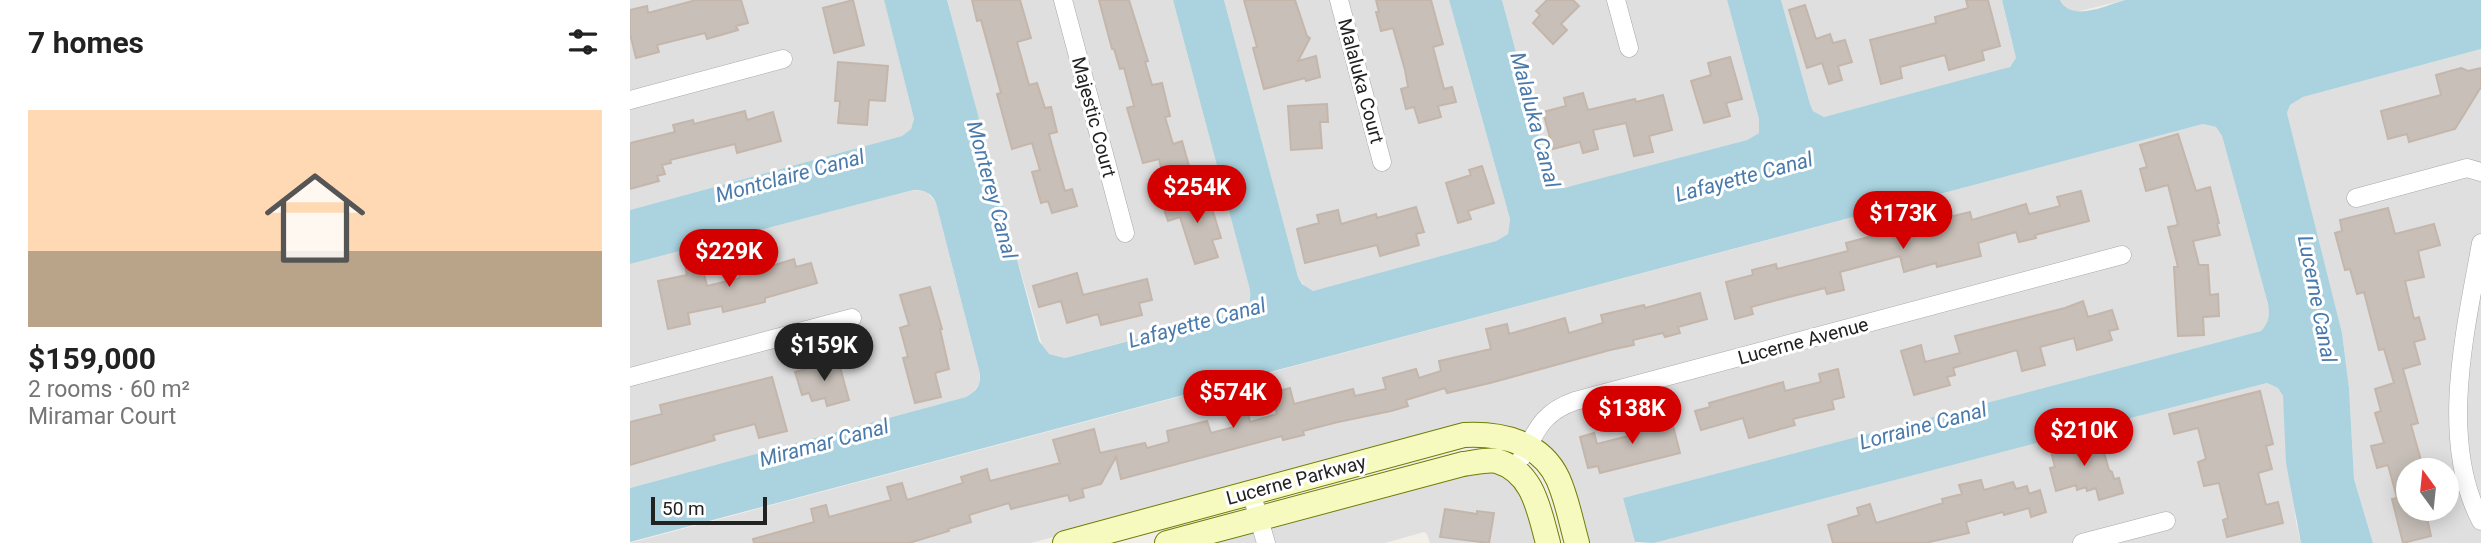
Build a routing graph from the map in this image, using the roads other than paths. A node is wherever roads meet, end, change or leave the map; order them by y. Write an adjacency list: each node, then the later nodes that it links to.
1 (1063, 0): 10 (street, Majestic Court)
2 (1339, 0): 7 (street, Malaluka Court)
3 (1616, 0): 4 (street)
4 (1629, 48)
5 (783, 60): 6 (street)
6 (630, 100)
7 (1382, 162)
8 (2481, 172): 9 (street)
9 (2356, 198)
10 (1125, 233)
11 (2481, 243): 20 (street)
12 (2123, 255): 15 (street, Lucerne Avenue)
13 (852, 318): 14 (street)
14 (630, 377)
15 (1528, 446): 16 (street, Lucerne Avenue); 17 (street, Lucerne Parkway); 25 (street)
16 (1515, 469): 18 (street, Lucerne Parkway); 24 (street)
17 (1251, 492): 18 (street); 21 (street, Lucerne Parkway)
18 (1260, 519): 22 (street, Lucerne Parkway); 23 (street)
19 (2166, 521): 26 (street)
20 (2481, 521)
21 (1065, 543)
22 (1167, 543)
23 (1266, 543)
24 (1548, 543)
25 (1577, 543)
26 (2082, 543)

